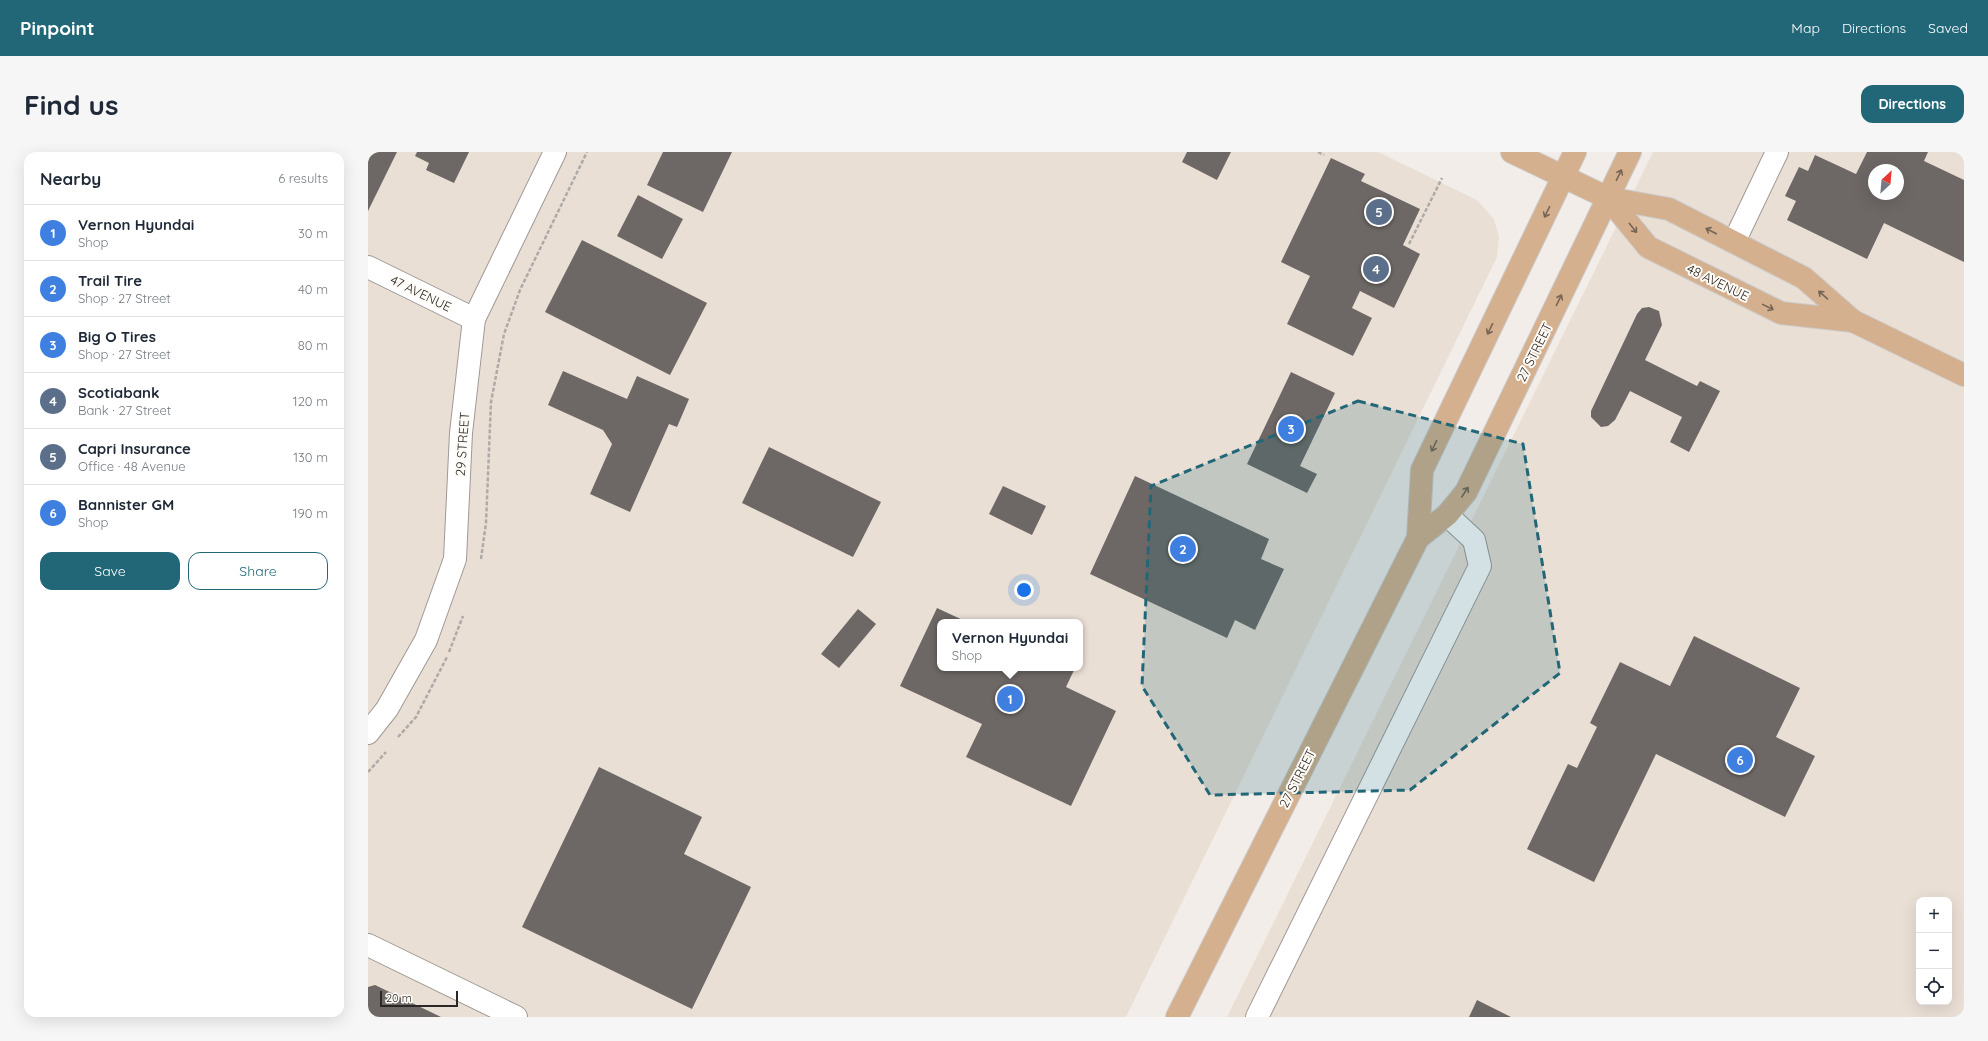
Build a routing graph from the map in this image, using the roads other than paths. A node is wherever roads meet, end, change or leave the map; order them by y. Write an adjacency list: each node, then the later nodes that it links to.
1 (555, 152): 10 (street, 29 STREET)
2 (1512, 152): 6 (main road, 48 AVENUE)
3 (1575, 152): 6 (main road, 27 STREET)
4 (1630, 152): 7 (main road, 27 STREET, one-way to 4)
5 (1777, 152): 8 (street)
6 (1564, 176): 7 (main road, 48 AVENUE); 14 (main road, 27 STREET, one-way to 14)
7 (1608, 198): 8 (main road, 48 AVENUE, one-way to 7); 11 (main road, 48 AVENUE, one-way to 11); 13 (main road, 27 STREET, one-way to 7)
8 (1734, 242): 11 (main road, 48 AVENUE, one-way to 8)
9 (368, 267): 10 (street, 47 AVENUE)
10 (474, 319): 15 (street, 29 STREET)
11 (1853, 321): 12 (main road, 48 AVENUE)
12 (1964, 375)
13 (1447, 515): 14 (main road, 27 STREET); 19 (street)
14 (1418, 538): 18 (main road, 27 STREET)
15 (368, 733)
16 (368, 945): 17 (street)
17 (516, 1017)
18 (1177, 1017)
19 (1257, 1017)

